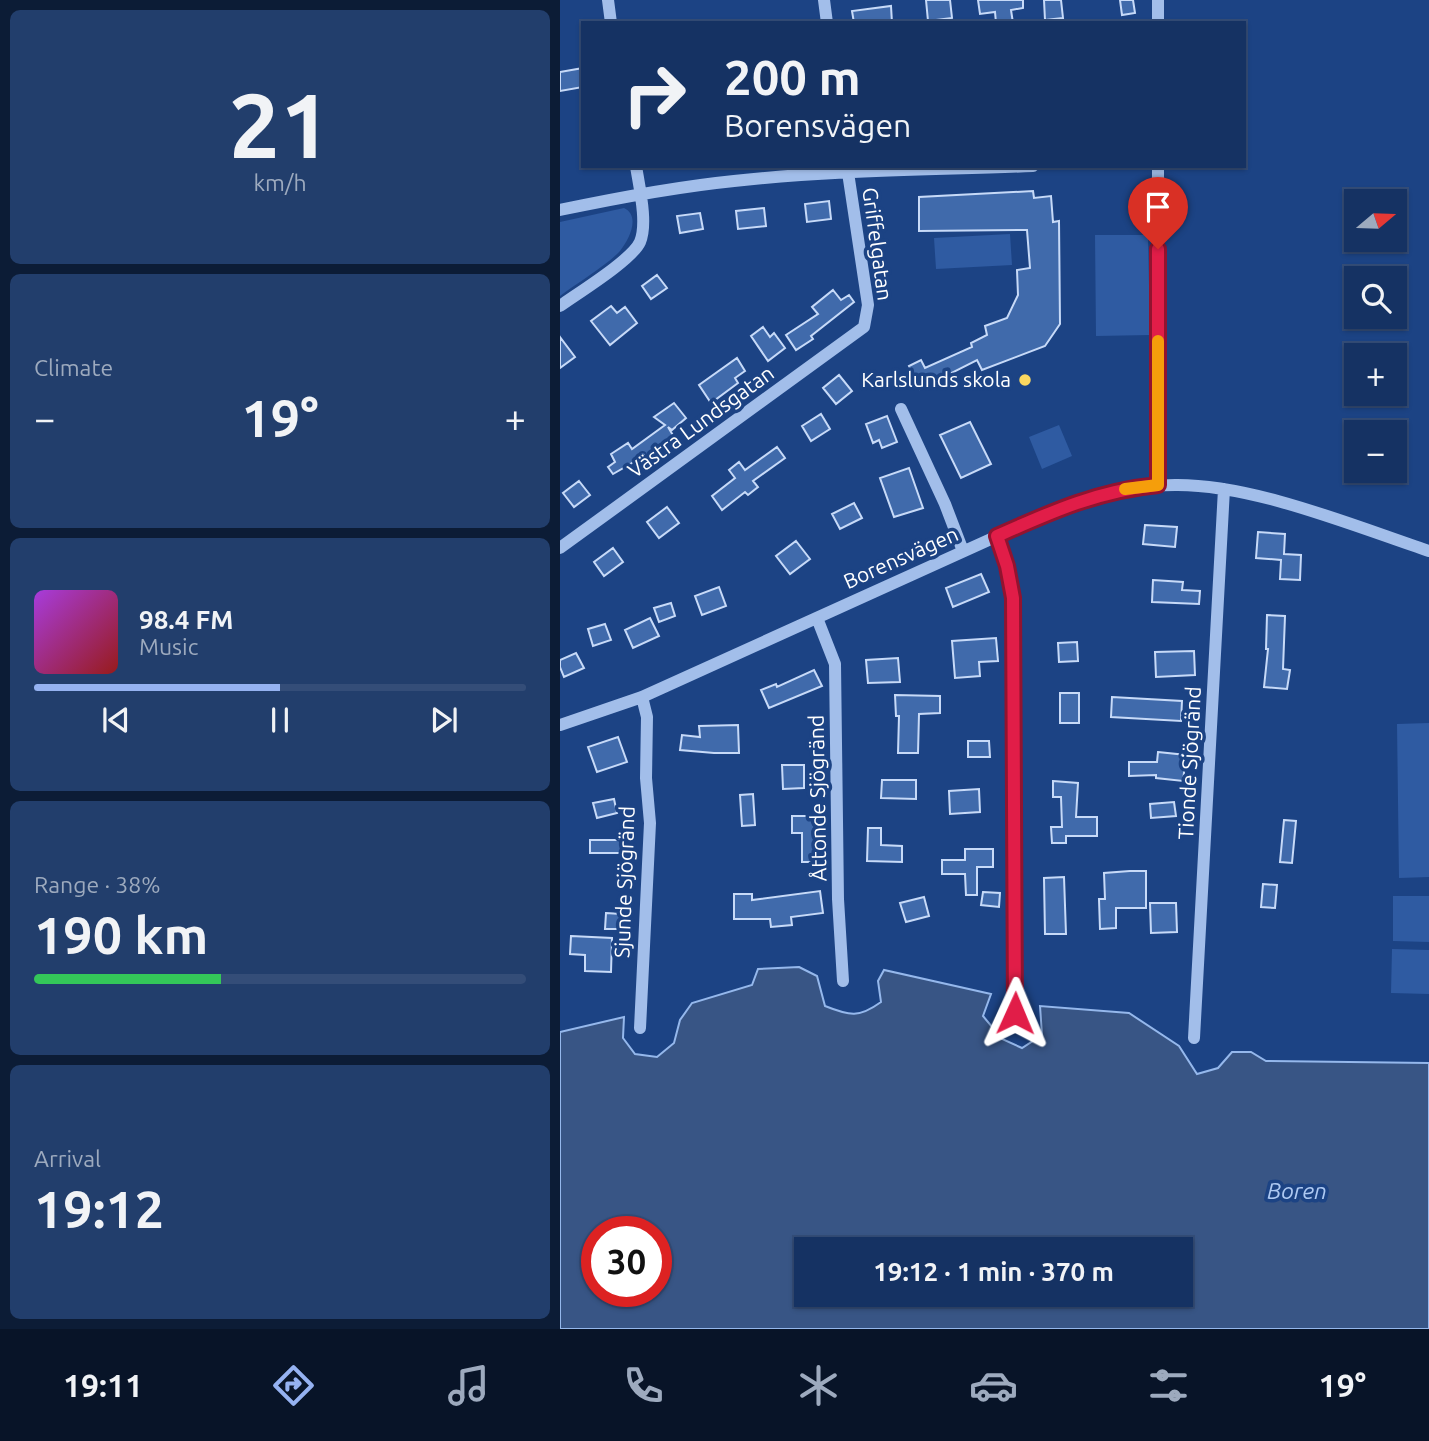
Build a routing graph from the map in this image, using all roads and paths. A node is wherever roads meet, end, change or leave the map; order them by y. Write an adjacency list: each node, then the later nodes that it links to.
1 (608, 0): 4 (street)
2 (824, 0): 5 (street)
3 (1158, 0): 6 (street)
4 (611, 21)
5 (827, 21)
6 (1158, 21)
7 (636, 168): 11 (street)
8 (909, 168): 10 (street)
9 (1158, 168): 16 (street)
10 (847, 169): 11 (street); 14 (street, Griffelgatan)
11 (641, 194): 12 (street); 13 (street)
12 (560, 210)
13 (560, 306)
14 (864, 327): 19 (street, Västra Lundsgatan)
15 (901, 409): 20 (street)
16 (1158, 485): 17 (street, Borensvägen); 18 (street, Borensvägen)
17 (1224, 489): 21 (street, Borensvägen); 28 (street, Tionde Sjögränd)
18 (997, 536): 20 (street, Borensvägen); 26 (street)
19 (560, 548)
20 (963, 551): 22 (street, Borensvägen)
21 (1429, 551)
22 (817, 618): 23 (street, Borensvägen); 25 (street, Åttonde Sjögränd)
23 (642, 697): 24 (street, Borensvägen); 27 (street, Sjunde Sjögränd)
24 (560, 725)
25 (843, 981)
26 (1015, 1013)
27 (640, 1028)
28 (1194, 1038)

